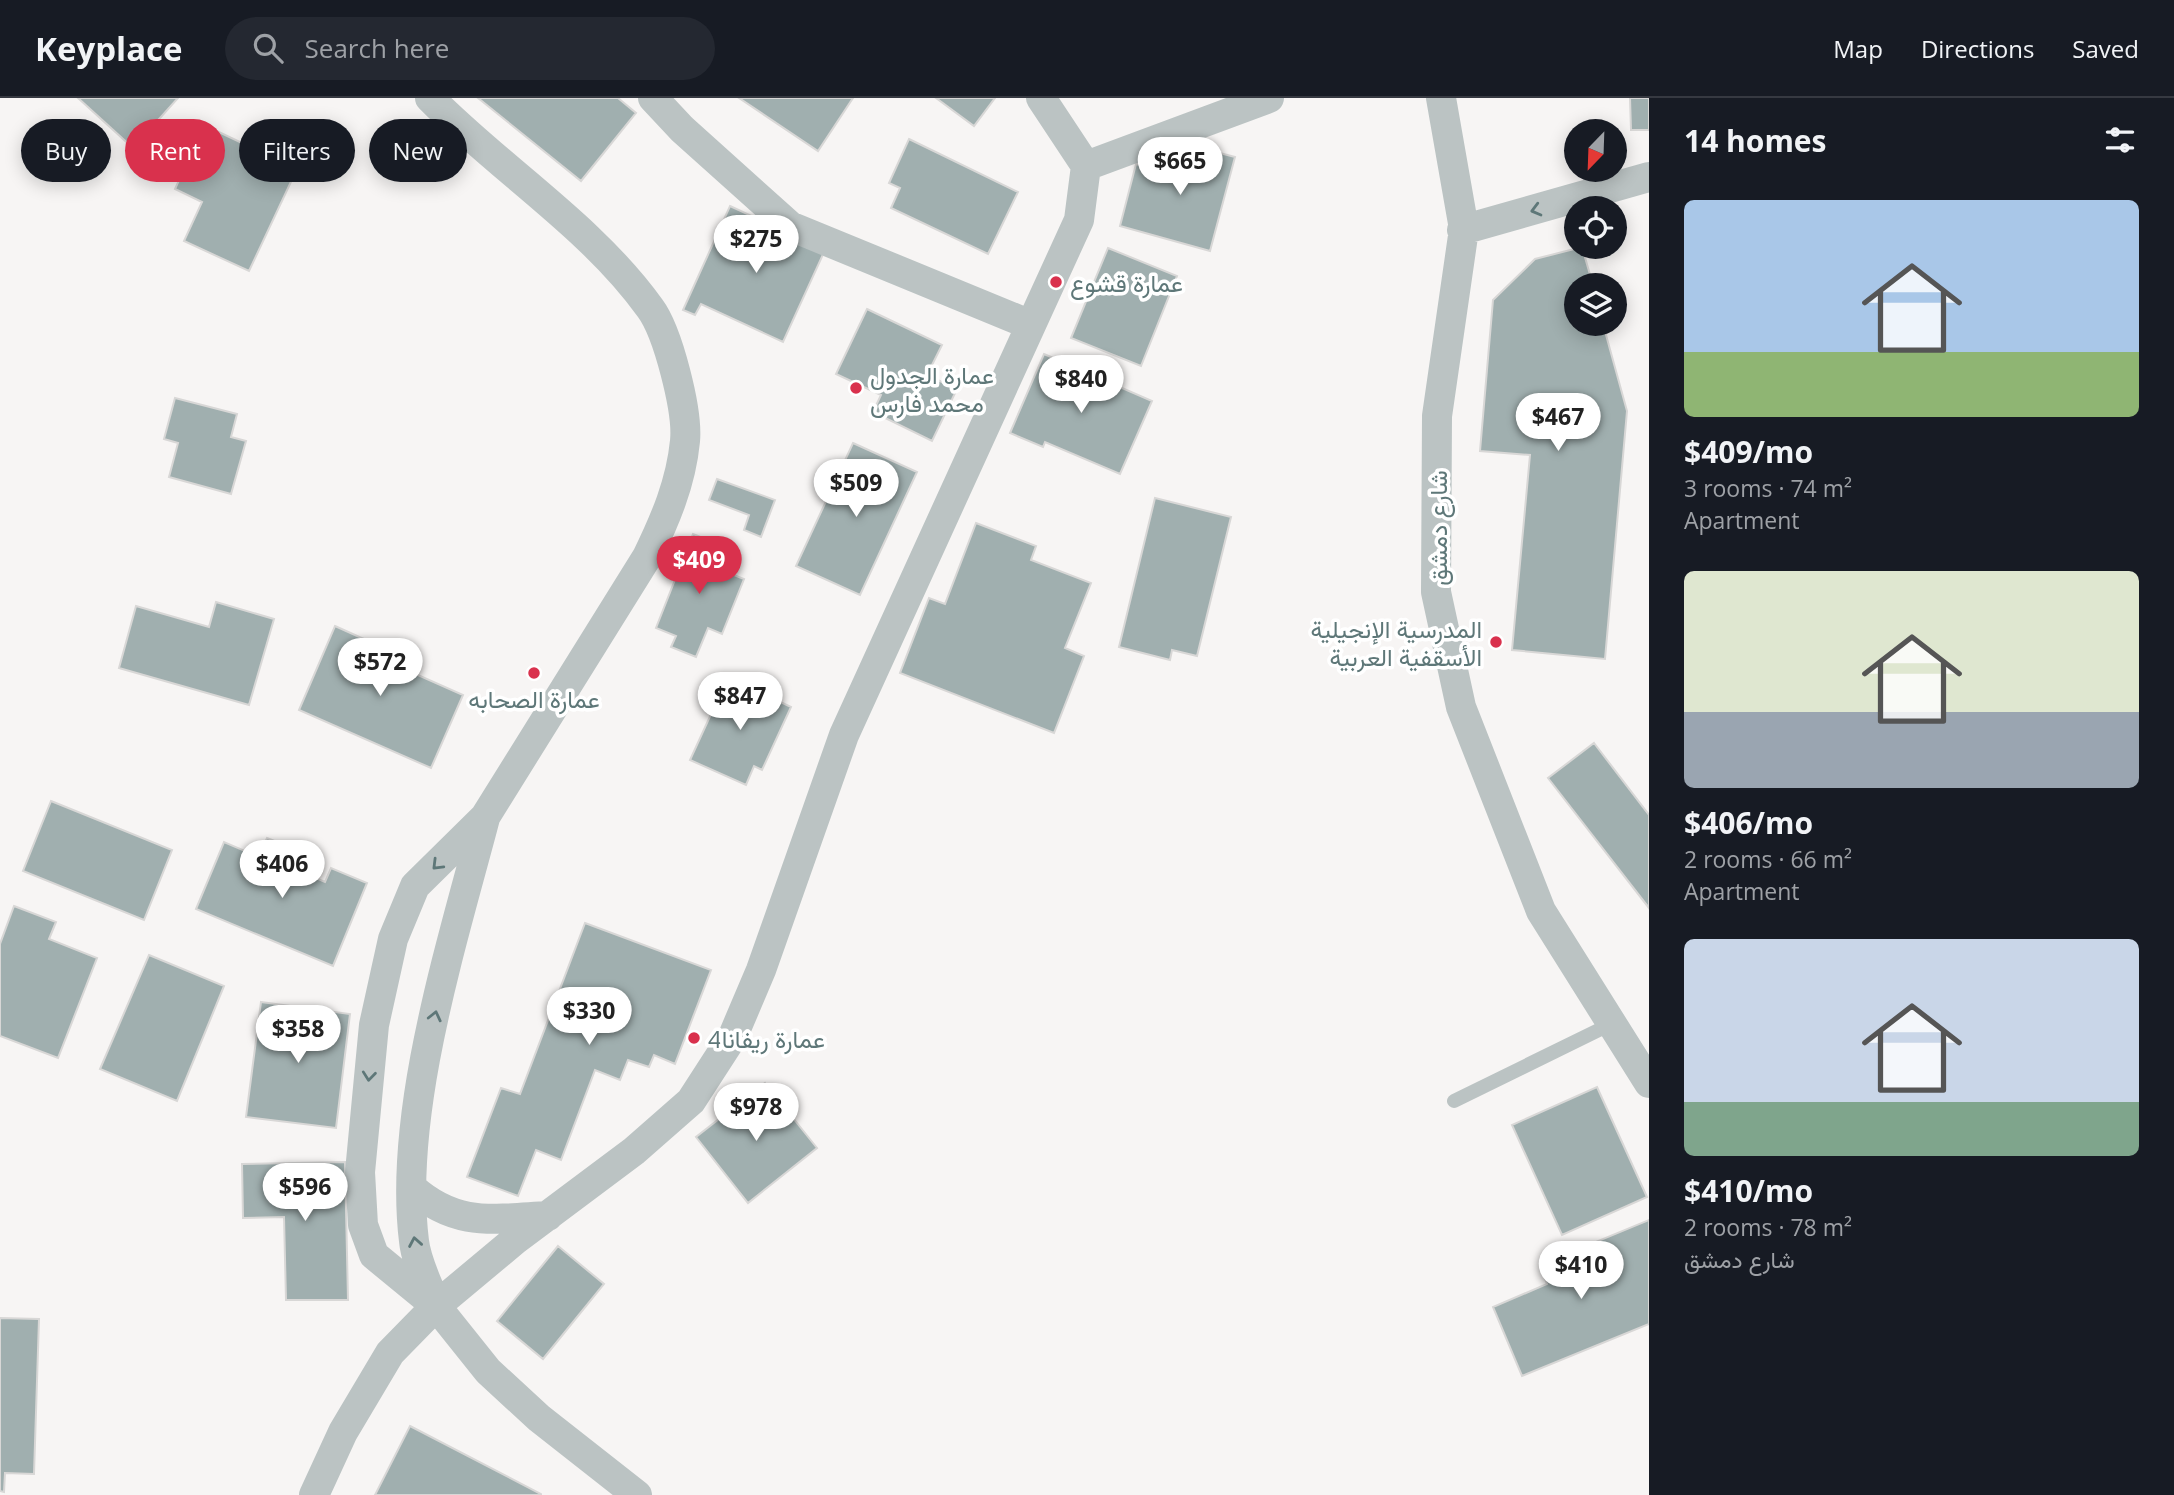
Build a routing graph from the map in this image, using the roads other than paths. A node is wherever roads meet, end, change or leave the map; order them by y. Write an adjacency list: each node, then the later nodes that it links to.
1 (430, 98): 10 (street)
2 (653, 98): 9 (street)
3 (1041, 98): 6 (street)
4 (1269, 98): 6 (street)
5 (1441, 98): 8 (street, شارع دمشق)
6 (1086, 166): 9 (street)
7 (1649, 177): 8 (street, one-way to 8)
8 (1462, 230): 11 (street, شارع دمشق)
9 (1031, 325): 15 (street)
10 (485, 817): 14 (street, one-way to 10); 16 (street, one-way to 16)
11 (1611, 1024): 12 (street, شارع دمشق); 13 (lane)
12 (1649, 1083)
13 (1454, 1101)
14 (412, 1188): 15 (street); 16 (street, one-way to 14)
15 (548, 1216): 16 (street)
16 (436, 1306): 17 (street); 18 (street)
17 (314, 1495)
18 (637, 1495)

